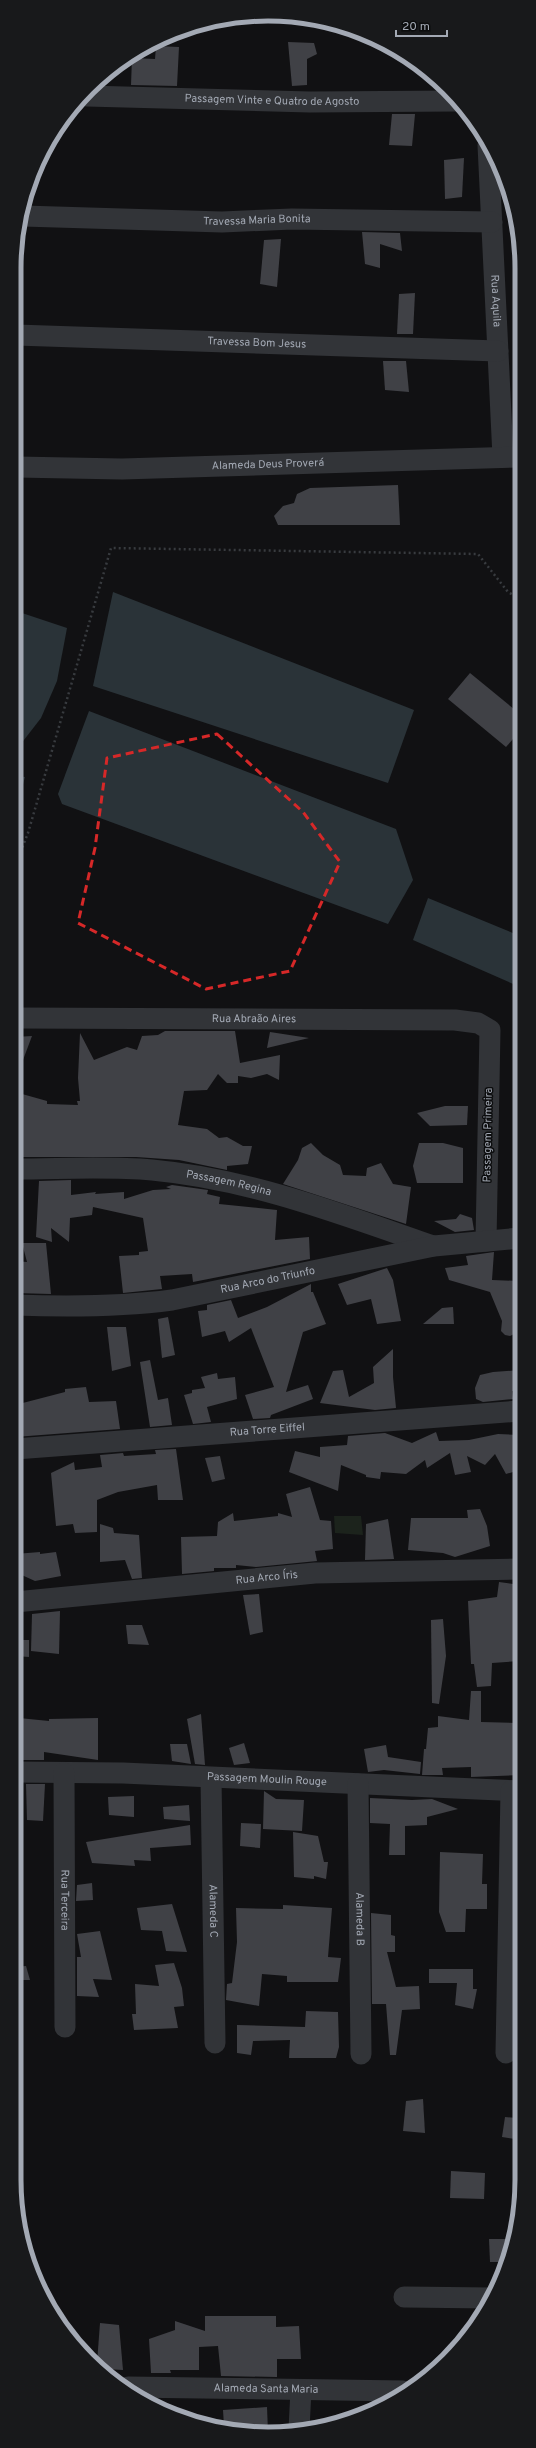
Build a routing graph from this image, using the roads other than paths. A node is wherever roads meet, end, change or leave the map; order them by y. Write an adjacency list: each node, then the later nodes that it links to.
1 (90, 96): 2 (street, Passagem Vinte e Quatro de Agosto)
2 (450, 101)
3 (489, 156): 5 (street, Rua Aquila)
4 (27, 216): 5 (street, Travessa Maria Bonita)
5 (492, 222): 7 (street, Rua Aquila)
6 (21, 335): 7 (street, Travessa Bom Jesus)
7 (498, 351): 8 (street, Rua Aquila)
8 (511, 457): 9 (street, Alameda Deus Proverá)
9 (21, 467)
10 (21, 1018): 11 (street, Rua Abraão Aires)
11 (490, 1030): 14 (street, Passagem Primeira)
12 (21, 1169): 15 (street, Passagem Regina)
13 (515, 1238): 14 (street, Rua Arco do Triunfo)
14 (486, 1241): 15 (street, Rua Arco do Triunfo)
15 (434, 1246): 16 (street, Rua Arco do Triunfo)
16 (21, 1305)
17 (515, 1411): 18 (street, Rua Torre Eiffel)
18 (21, 1449)
19 (515, 1569): 20 (street, Rua Arco Íris)
20 (21, 1601)
21 (21, 1772): 22 (street, Passagem Moulin Rouge)
22 (64, 1773): 23 (street, Passagem Moulin Rouge); 26 (street, Rua Terceira)
23 (211, 1778): 24 (street, Passagem Moulin Rouge); 27 (street, Alameda C)
24 (358, 1784): 25 (street, Passagem Moulin Rouge); 29 (street, Alameda B)
25 (515, 1791): 28 (street)
26 (65, 2027)
27 (215, 2043)
28 (506, 2053)
29 (361, 2054)
30 (404, 2297): 31 (street)
31 (485, 2298)
32 (134, 2387): 33 (street, Alameda Santa Maria)
33 (301, 2390): 34 (street, Alameda Santa Maria); 35 (street)
34 (396, 2391)
35 (300, 2425)

